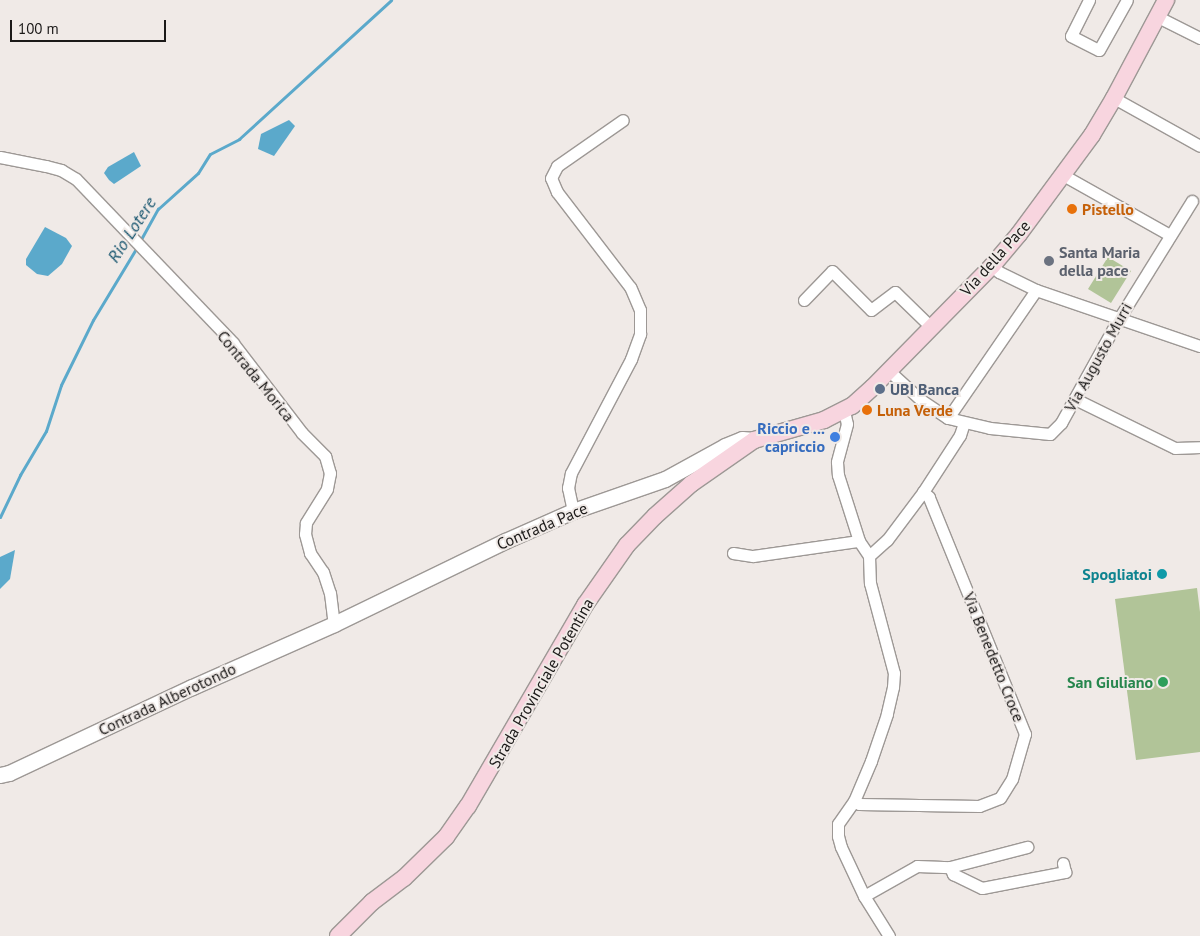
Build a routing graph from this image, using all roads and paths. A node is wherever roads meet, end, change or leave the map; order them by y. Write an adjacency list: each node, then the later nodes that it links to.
1 (1089, 0): 2 (street)
2 (1127, 0)
3 (1158, 5): 4 (street); 5 (main road, Via della Pace)
4 (1200, 38)
5 (1114, 98): 7 (street); 9 (main road, Via della Pace)
6 (623, 120): 26 (street)
7 (1200, 146)
8 (0, 157): 30 (street, Contrada Morica)
9 (1063, 176): 11 (street); 12 (main road, Via della Pace)
10 (1192, 201): 11 (street, Via Augusto Murri)
11 (1170, 235): 15 (street, Via Augusto Murri)
12 (992, 266): 13 (street); 16 (main road, Via della Pace)
13 (1036, 290): 15 (street); 21 (street)
14 (804, 300): 16 (street)
15 (1118, 319): 17 (street); 19 (street, Via Augusto Murri)
16 (931, 328): 18 (main road, Via della Pace)
17 (1200, 346)
18 (888, 370): 20 (main road, Via della Pace); 21 (street)
19 (1075, 399): 22 (street, Via Augusto Murri); 24 (street)
20 (844, 411): 23 (main road, Via della Pace); 27 (street)
21 (948, 418): 22 (street)
22 (964, 423): 25 (street)
23 (754, 440): 26 (street, Contrada Pace); 37 (main road, Strada Provinciale Potentina)
24 (1200, 448)
25 (923, 492): 29 (street); 32 (street, Via Benedetto Croce)
26 (573, 511): 30 (street, Contrada Pace)
27 (859, 541): 28 (street); 29 (street)
28 (733, 553)
29 (869, 556): 32 (street)
30 (334, 624): 31 (street, Contrada Alberotondo)
31 (0, 775)
32 (854, 801): 36 (street)
33 (1027, 847): 35 (street)
34 (1063, 863): 35 (street)
35 (950, 867): 36 (street)
36 (864, 896): 38 (street)
37 (338, 936)
38 (889, 936)

